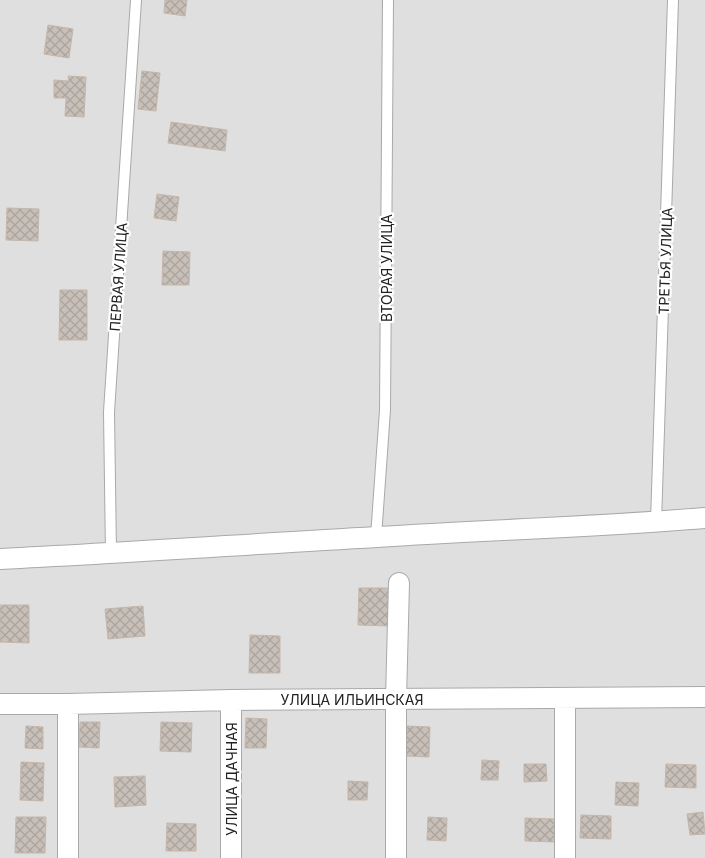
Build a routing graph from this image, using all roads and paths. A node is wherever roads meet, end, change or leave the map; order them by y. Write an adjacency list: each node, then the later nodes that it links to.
1 (136, 0): 7 (lane, ПЕРВАЯ УЛИЦА)
2 (388, 0): 6 (lane, ВТОРАЯ УЛИЦА)
3 (673, 0): 5 (lane, ТРЕТЬЯ УЛИЦА)
4 (705, 518): 5 (street)
5 (656, 522): 6 (street)
6 (376, 537): 7 (street)
7 (111, 554): 8 (street)
8 (0, 559)
9 (399, 583): 11 (street)
10 (705, 697): 12 (street, УЛИЦА ИЛЬИНСКАЯ)
11 (396, 699): 12 (street, УЛИЦА ИЛЬИНСКАЯ); 13 (street, УЛИЦА ИЛЬИНСКАЯ); 18 (street)
12 (565, 699): 19 (street)
13 (230, 700): 15 (street, УЛИЦА ИЛЬИНСКАЯ); 17 (street, УЛИЦА ДАЧНАЯ)
14 (0, 704): 15 (street, УЛИЦА ИЛЬИНСКАЯ)
15 (68, 704): 16 (street)
16 (68, 858)
17 (231, 858)
18 (396, 858)
19 (565, 858)

